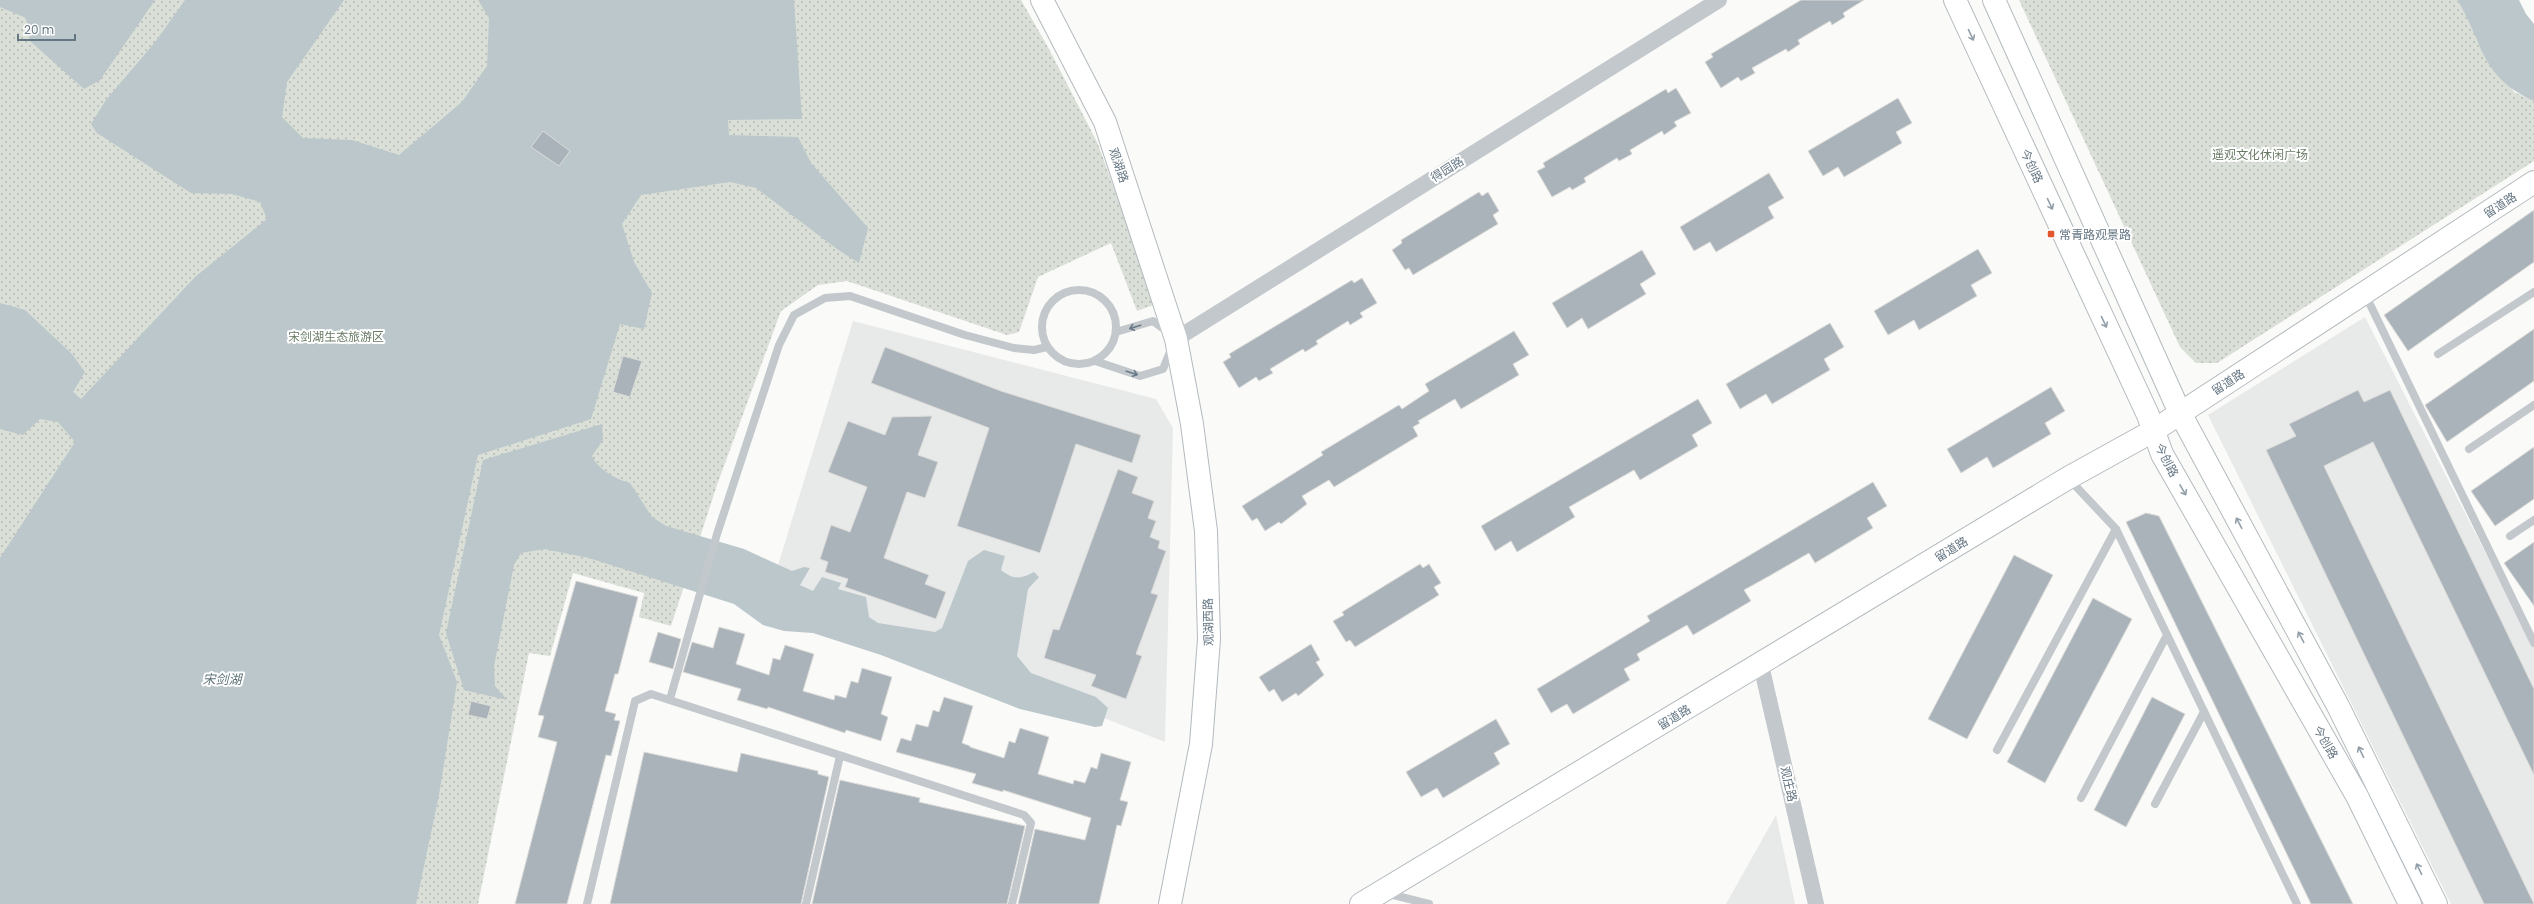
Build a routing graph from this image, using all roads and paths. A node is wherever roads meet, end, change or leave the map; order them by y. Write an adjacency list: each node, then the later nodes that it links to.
1 (1042, 0): 9 (street, 观湖路)
2 (1719, 0): 9 (street, 得园路)
3 (1955, 0): 15 (street, 今创路, one-way to 15)
4 (1994, 0): 14 (street)
5 (2534, 182): 7 (street, 留道路)
6 (2534, 292): 11 (lane)
7 (2365, 294): 14 (street, 留道路); 21 (lane)
8 (1116, 332): 9 (lane, one-way to 8); 10 (lane); 12 (lane)
9 (1176, 338): 12 (lane, one-way to 9); 35 (street, 观湖西路)
10 (1047, 347): 12 (lane); 25 (lane)
11 (2438, 354)
12 (1095, 361)
13 (2534, 405): 16 (lane)
14 (2180, 413): 15 (street, 留道路); 41 (street, one-way to 14)
15 (2153, 431): 17 (street, 留道路); 40 (street, 今创路, one-way to 40)
16 (2469, 449)
17 (2068, 478): 19 (lane); 24 (street, 留道路)
18 (2534, 520): 20 (lane)
19 (2116, 529): 22 (lane); 27 (lane)
20 (2510, 536)
21 (2531, 627): 23 (lane)
22 (2167, 635): 26 (lane); 29 (lane)
23 (2534, 643)
24 (1761, 665): 31 (street, 留道路); 38 (street, 观庄路)
25 (670, 699): 28 (lane); 32 (lane)
26 (2204, 712): 30 (lane); 39 (lane)
27 (1997, 750)
28 (840, 756): 33 (lane); 34 (lane)
29 (2081, 798)
30 (2155, 804)
31 (1380, 892): 36 (street, 留道路); 37 (lane)
32 (587, 904)
33 (806, 904)
34 (1012, 904)
35 (1170, 904)
36 (1361, 904)
37 (1429, 904)
38 (1816, 904)
39 (2297, 904)
40 (2410, 904)
41 (2436, 904)

